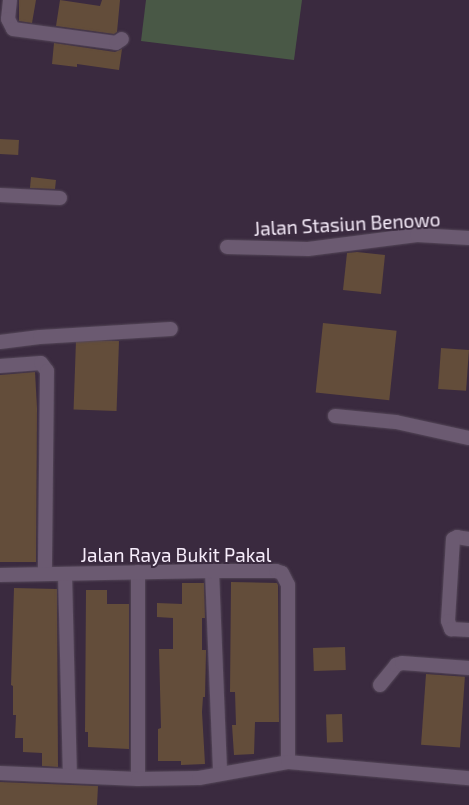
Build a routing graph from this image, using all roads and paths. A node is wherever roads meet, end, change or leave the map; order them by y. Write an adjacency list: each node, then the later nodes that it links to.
1 (10, 0): 2 (street)
2 (122, 39)
3 (0, 195): 4 (street)
4 (60, 198)
5 (469, 238): 6 (street, Jalan Stasiun Benowo)
6 (227, 247)
7 (171, 329): 8 (street)
8 (0, 342)
9 (0, 366): 15 (street)
10 (335, 416): 11 (street)
11 (469, 438)
12 (469, 539): 18 (street)
13 (212, 571): 14 (street, Jalan Raya Bukit Pakal); 21 (street, Jalan Raya Bukit Pakal); 23 (street)
14 (138, 572): 16 (street, Jalan Raya Bukit Pakal); 26 (street)
15 (45, 574): 16 (street, Jalan Raya Bukit Pakal); 17 (street, Jalan Raya Bukit Pakal)
16 (65, 574): 24 (street)
17 (0, 575)
18 (469, 630)
19 (469, 668): 20 (street)
20 (380, 686)
21 (288, 762): 23 (street); 25 (street)
22 (0, 773): 24 (street)
23 (220, 774): 26 (street)
24 (70, 776): 26 (street)
25 (469, 778)
26 (138, 779)

